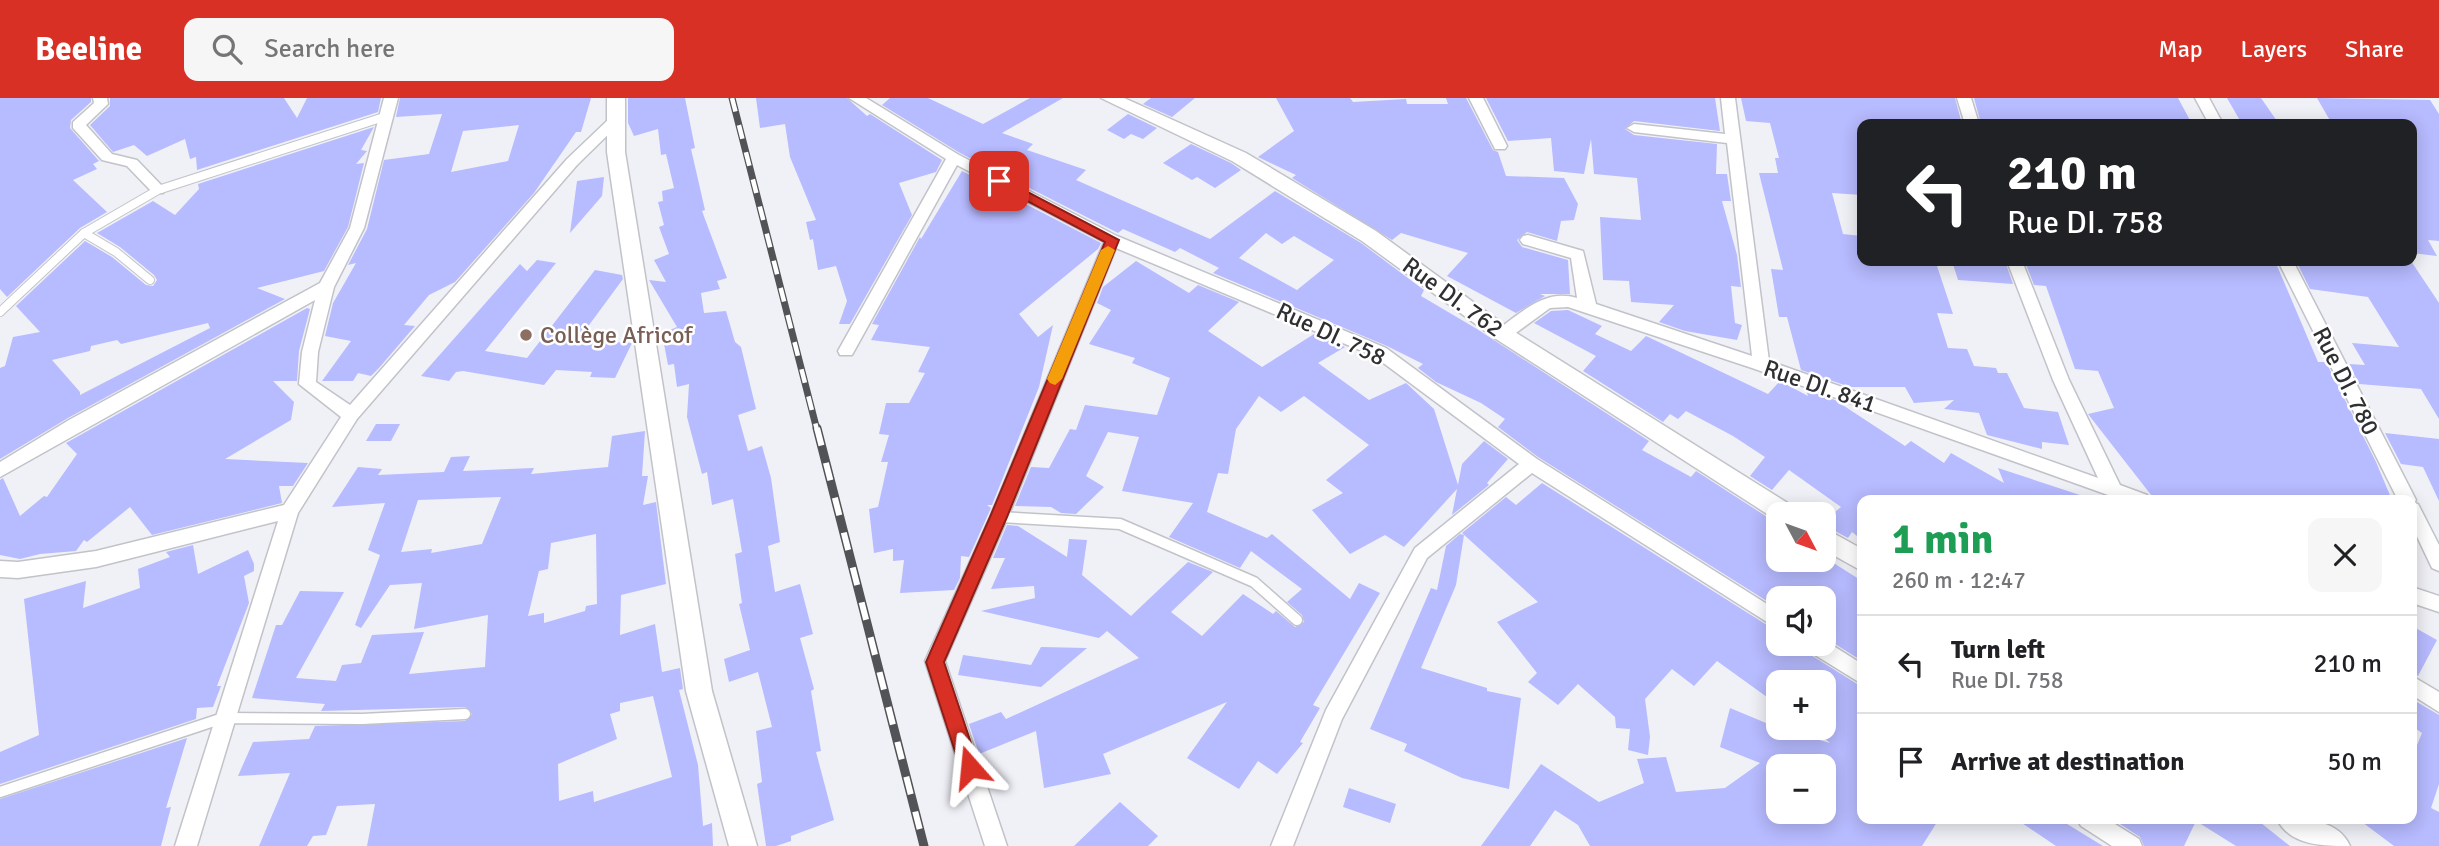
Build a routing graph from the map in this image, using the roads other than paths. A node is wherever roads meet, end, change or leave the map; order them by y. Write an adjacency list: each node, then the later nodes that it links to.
1 (100, 98): 18 (street)
2 (391, 98): 10 (street)
3 (616, 98): 13 (street)
4 (856, 98): 17 (street, Rue DI. 758)
5 (1110, 98): 28 (street, Rue DI. 762)
6 (1476, 98): 16 (street)
7 (1728, 98): 15 (street)
8 (1964, 98): 11 (street)
9 (2202, 98): 12 (street)
10 (387, 116): 18 (lane); 25 (street)
11 (1970, 119)
12 (2213, 119)
13 (614, 122): 31 (street); 59 (street)
14 (1634, 128): 15 (street)
15 (1733, 139): 30 (street)
16 (1500, 146)
17 (954, 158): 20 (street, Rue DI. 758); 29 (street)
18 (159, 190): 19 (lane)
19 (84, 233): 24 (lane); 27 (lane)
20 (1112, 240): 32 (street, Rue DI. 758); 39 (street)
21 (1528, 240): 26 (street)
22 (2017, 266): 34 (street)
23 (2288, 266): 36 (street, Rue DI. 780)
24 (150, 280)
25 (326, 287): 31 (street); 33 (street)
26 (1590, 308): 28 (street, Rue DI. 841); 30 (street, Rue DI. 841)
27 (0, 312)
28 (1503, 334): 37 (street, Rue DI. 762)
29 (846, 351)
30 (1761, 365): 34 (street, Rue DI. 841)
31 (351, 415): 38 (street)
32 (1531, 464): 47 (street, Rue DI. 758); 61 (street)
33 (0, 470)
34 (2112, 488): 35 (street, Rue DI. 841)
35 (2129, 495)
36 (2404, 495)
37 (1767, 502)
38 (290, 511): 44 (street); 54 (street)
39 (999, 517): 48 (lane); 60 (street)
40 (2417, 519): 43 (street)
41 (1836, 545): 42 (street)
42 (1857, 558)
43 (2439, 562)
44 (0, 569)
45 (2417, 597): 46 (street)
46 (2439, 604)
47 (1766, 613)
48 (1297, 620)
49 (1833, 656): 50 (street)
50 (1857, 672)
51 (2417, 688): 52 (street)
52 (2439, 703)
53 (465, 714): 54 (lane)
54 (223, 718): 55 (lane); 58 (street)
55 (0, 792)
56 (2096, 824): 62 (street)
57 (2299, 824): 63 (street)
58 (186, 846)
59 (743, 846)
60 (996, 846)
61 (1283, 846)
62 (2131, 846)
63 (2336, 846)

